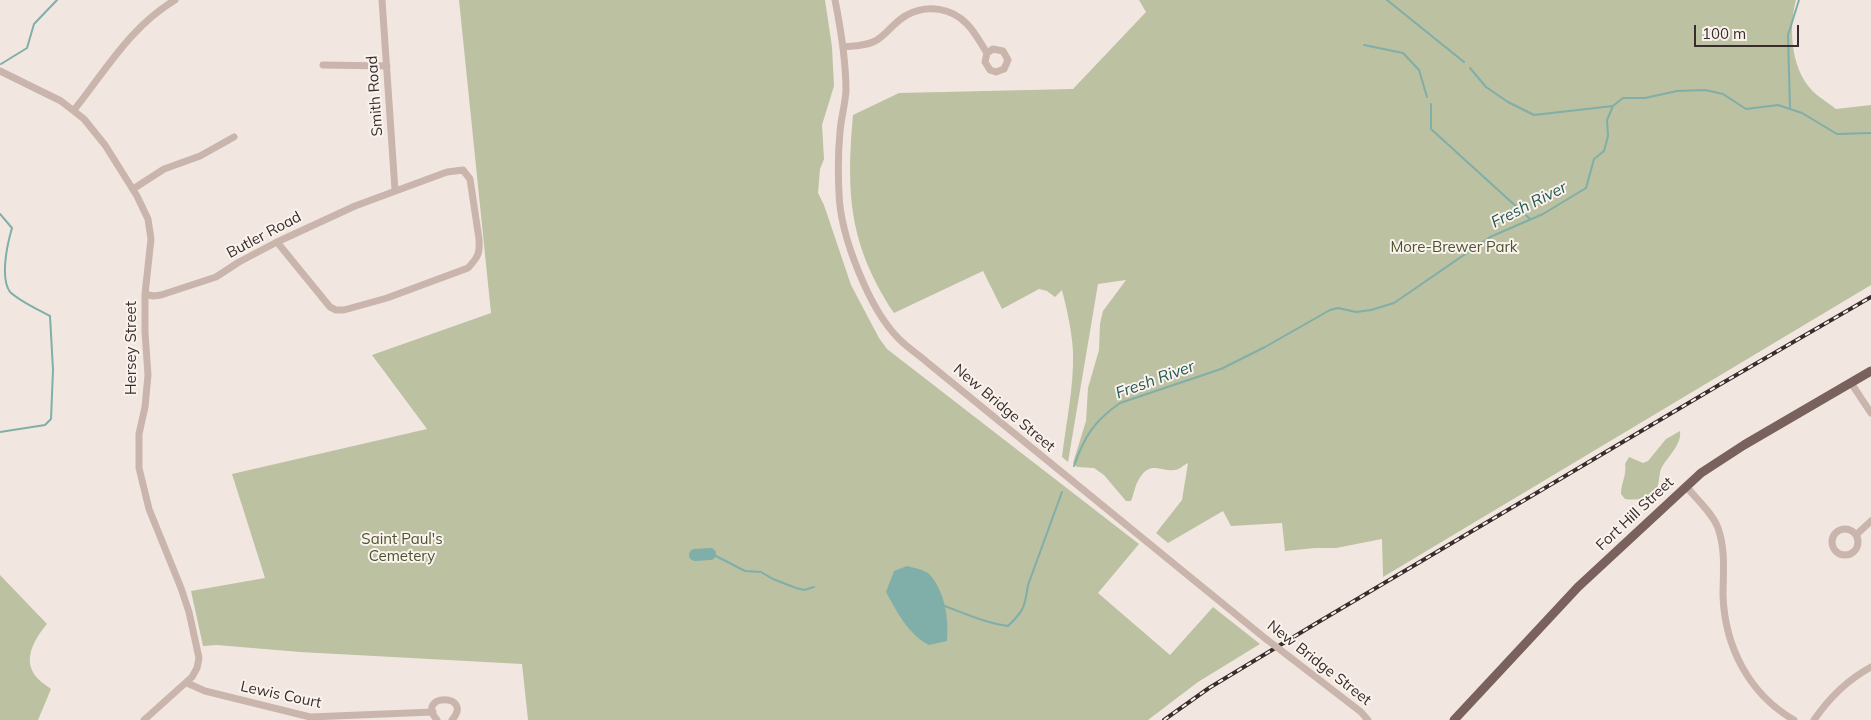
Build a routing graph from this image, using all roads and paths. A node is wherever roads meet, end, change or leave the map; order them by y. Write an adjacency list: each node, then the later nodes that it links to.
1 (175, 0): 9 (street)
2 (382, 0): 7 (street, Smith Road)
3 (835, 0): 4 (street, New Bridge Street)
4 (843, 47): 5 (street); 27 (street, New Bridge Street, bridge)
5 (987, 53)
6 (322, 65): 7 (street)
7 (386, 66): 12 (street, Smith Road)
8 (0, 71): 9 (street, Hersey Street)
9 (74, 110): 11 (street, Hersey Street)
10 (234, 138): 11 (street)
11 (133, 189): 14 (street, Hersey Street)
12 (395, 190): 13 (street, Butler Road); 13 (street, Butler Road)
13 (277, 242): 14 (street, Butler Road)
14 (145, 294): 22 (street, Hersey Street)
15 (1871, 371): 16 (main road, Fort Hill Street)
16 (1851, 383): 17 (street); 18 (main road, Fort Hill Street)
17 (1871, 413)
18 (1686, 486): 28 (main road, Fort Hill Street); 29 (street)
19 (1871, 521): 20 (street)
20 (1856, 535)
21 (1871, 667): 30 (street)
22 (187, 683): 23 (street, Lewis Court); 24 (street, Hersey Street)
23 (433, 712): 25 (street); 26 (street)
24 (144, 720)
25 (437, 720)
26 (452, 720)
27 (1368, 720)
28 (1454, 720)
29 (1794, 720)
30 (1814, 720)

